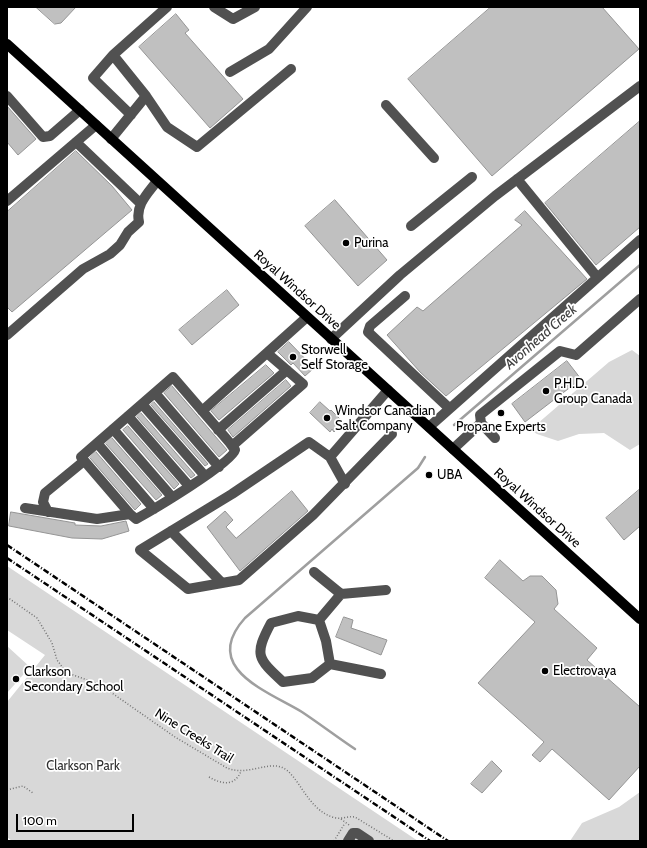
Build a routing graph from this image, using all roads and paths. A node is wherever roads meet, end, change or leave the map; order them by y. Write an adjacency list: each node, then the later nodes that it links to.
1 (167, 7): 6 (lane)
2 (214, 7): 3 (lane)
3 (255, 7)
4 (307, 7): 8 (lane)
5 (7, 44): 13 (main road, Royal Windsor Drive)
6 (113, 55): 11 (lane); 14 (lane)
7 (291, 69): 11 (lane)
8 (230, 72)
9 (640, 86): 20 (lane)
10 (7, 96): 13 (lane)
11 (146, 96): 14 (lane)
12 (386, 105): 18 (lane)
13 (80, 110): 15 (main road, Royal Windsor Drive)
14 (131, 115): 16 (lane)
15 (96, 125): 16 (main road, Royal Windsor Drive); 17 (lane)
16 (111, 139): 21 (main road, Royal Windsor Drive)
17 (76, 142): 22 (lane); 23 (lane)
18 (434, 158)
19 (472, 177): 24 (lane)
20 (517, 179): 26 (lane); 31 (lane)
21 (157, 181): 23 (lane); 29 (main road, Royal Windsor Drive)
22 (7, 201)
23 (140, 204): 30 (lane)
24 (411, 226)
25 (640, 240): 26 (lane)
26 (597, 277): 37 (lane)
27 (405, 296): 37 (lane)
28 (640, 299): 40 (lane)
29 (307, 317): 31 (main road, Royal Windsor Drive); 32 (lane)
30 (7, 335)
31 (331, 339): 34 (main road, Royal Windsor Drive)
32 (267, 353): 33 (lane); 38 (lane)
33 (287, 370): 43 (lane); 47 (lane)
34 (388, 390): 41 (main road, Royal Windsor Drive); 49 (lane)
35 (155, 393): 36 (lane); 38 (lane); 51 (lane)
36 (142, 404): 39 (lane); 52 (lane)
37 (449, 408): 41 (lane)
38 (202, 411): 43 (lane)
39 (128, 416): 42 (lane); 54 (lane)
40 (481, 423): 45 (lane); 48 (lane)
41 (429, 427): 48 (main road, Royal Windsor Drive)
42 (113, 429): 46 (lane); 55 (lane)
43 (218, 430): 47 (lane)
44 (392, 434): 53 (lane)
45 (495, 438)
46 (97, 443): 50 (lane); 57 (lane)
47 (232, 446): 51 (lane)
48 (453, 449): 66 (main road, Royal Windsor Drive)
49 (330, 457): 53 (lane); 60 (lane)
50 (84, 461): 58 (lane); 59 (lane)
51 (219, 467): 52 (lane)
52 (205, 476): 54 (lane)
53 (345, 484): 62 (lane)
54 (189, 486): 55 (lane)
55 (172, 497): 57 (lane)
56 (26, 508): 58 (lane)
57 (154, 509): 59 (lane)
58 (48, 512): 59 (lane)
59 (130, 514)
60 (171, 531): 62 (lane); 62 (lane)
61 (314, 572): 64 (lane)
62 (222, 583)
63 (386, 590): 64 (lane)
64 (341, 594): 67 (lane)
65 (7, 597): 70 (path, Nine Creeks Trail)
66 (640, 619)
67 (319, 620): 68 (lane); 68 (lane)
68 (330, 664): 69 (lane)
69 (381, 674)
70 (241, 771): 71 (path); 78 (path, Nine Creeks Trail)
71 (209, 777)
72 (7, 790): 73 (path)
73 (33, 792)
74 (345, 823): 75 (path)
75 (334, 841)
76 (348, 841): 77 (lane)
77 (369, 841)
78 (394, 841)

